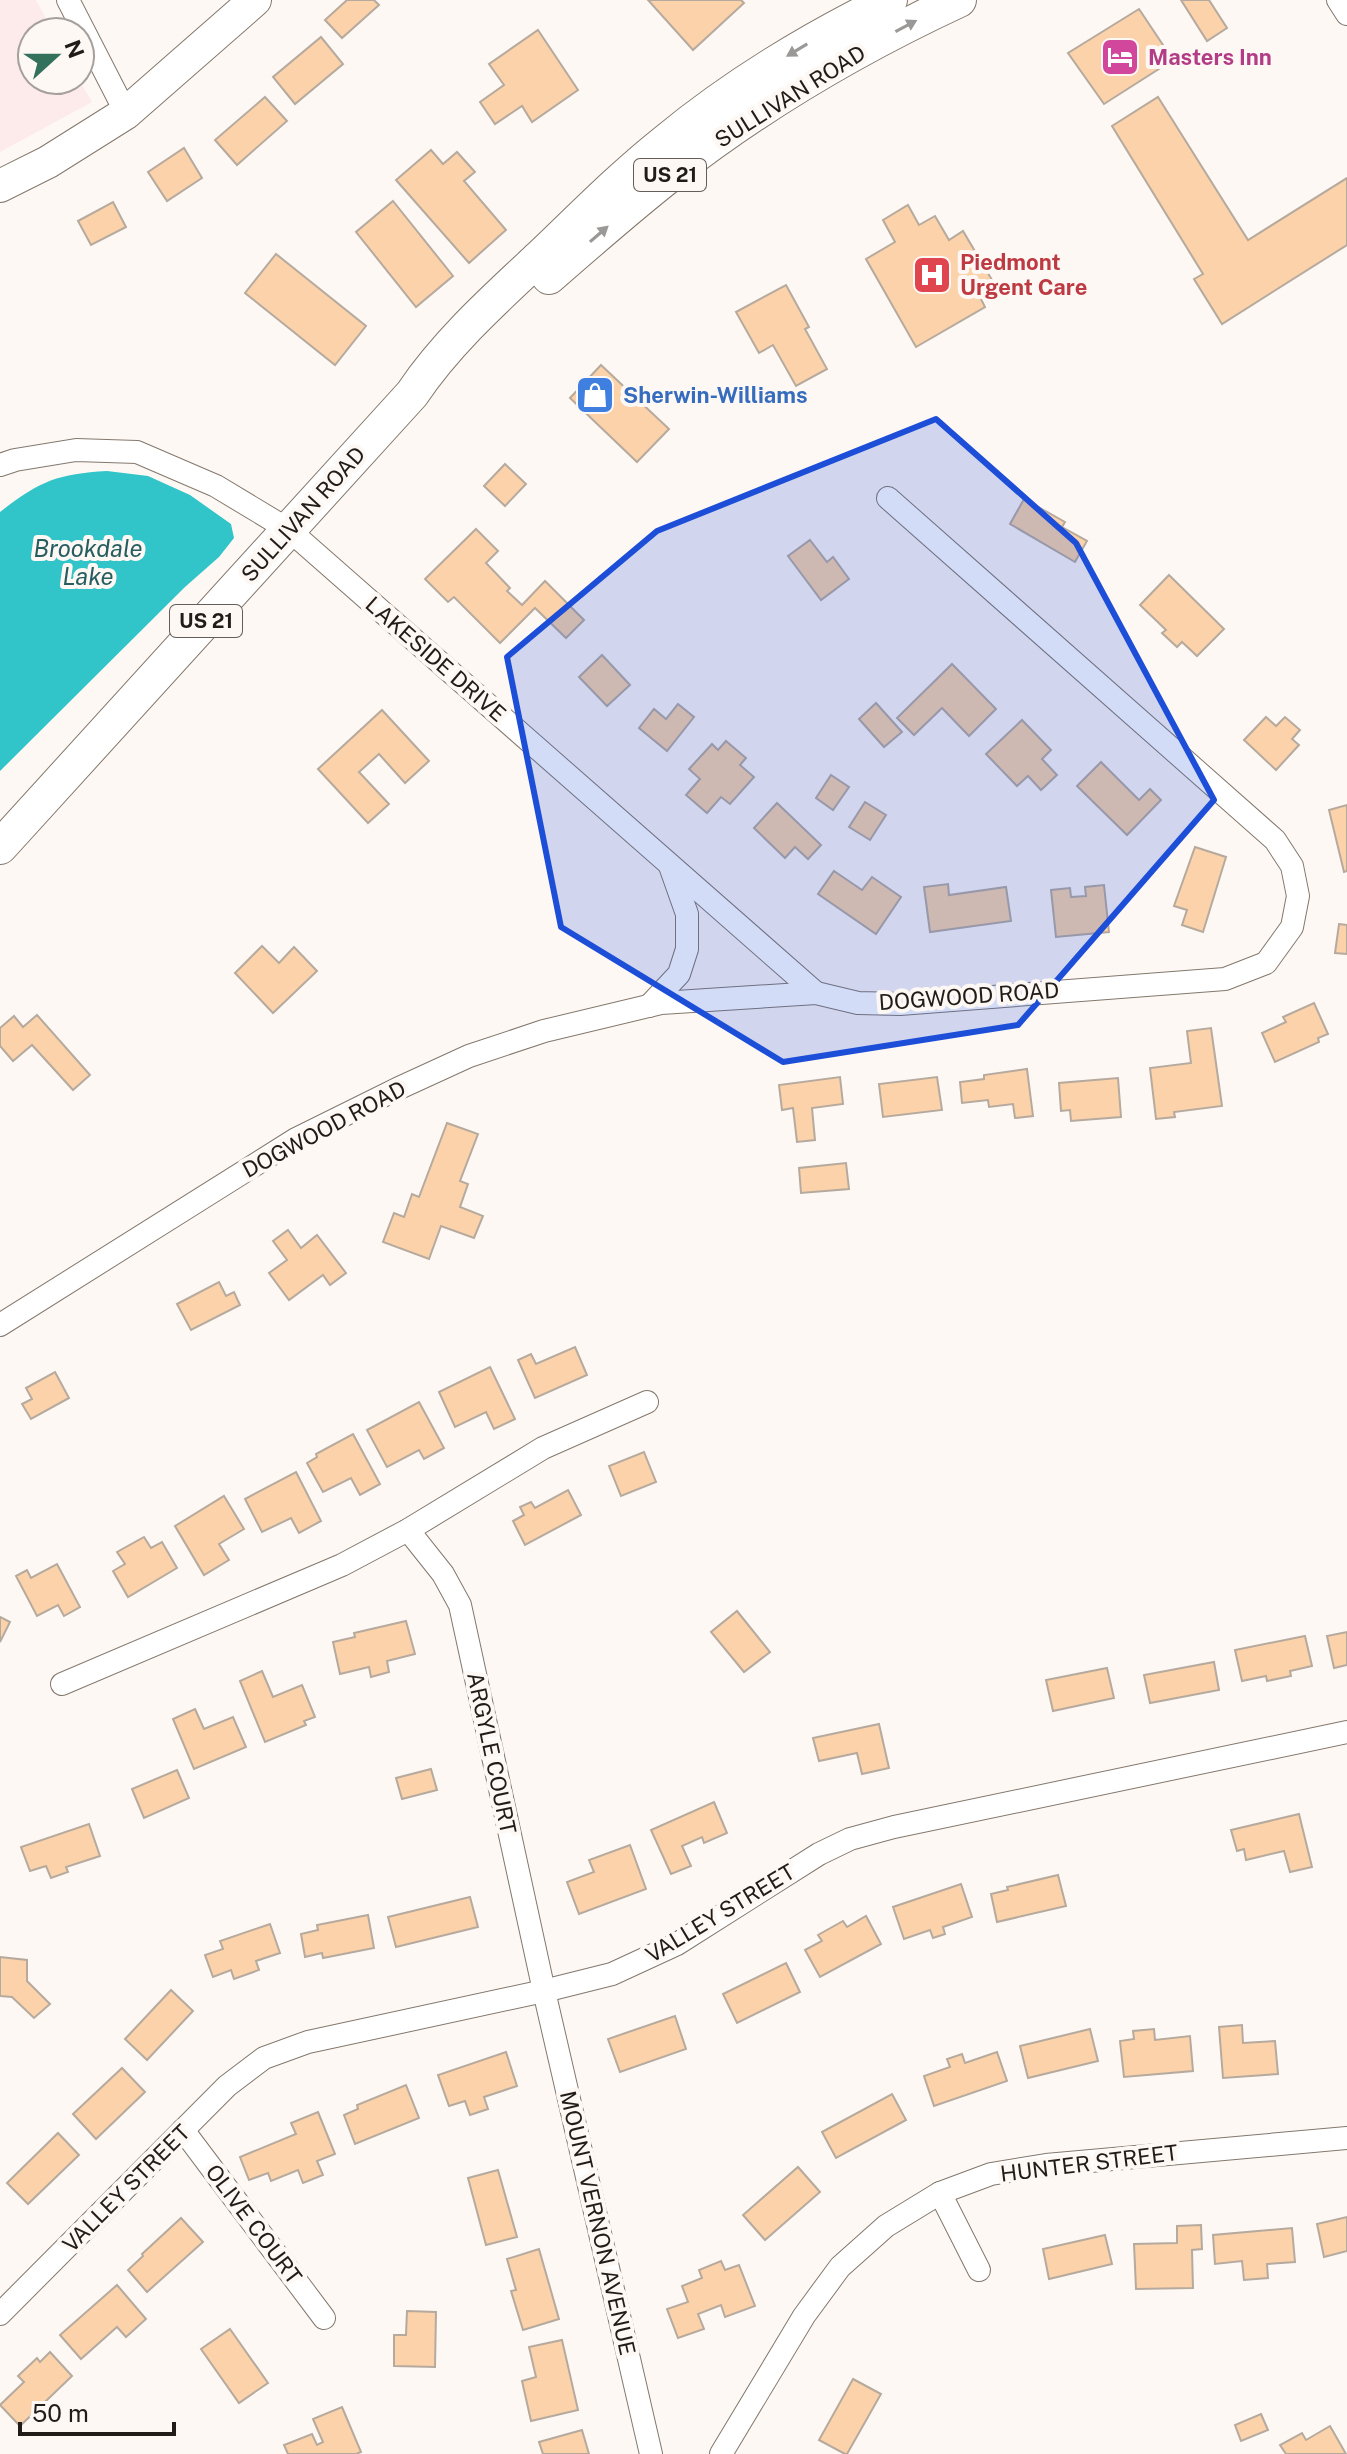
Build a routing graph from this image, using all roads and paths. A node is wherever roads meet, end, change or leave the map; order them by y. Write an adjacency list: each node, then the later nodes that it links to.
1 (68, 0): 7 (street)
2 (255, 0): 7 (main road)
3 (890, 0): 9 (main road, SULLIVAN ROAD / US 21, one-way to 9)
4 (959, 0): 9 (main road, SULLIVAN ROAD / US 21, one-way to 4)
5 (1339, 0): 6 (street)
6 (1347, 13)
7 (126, 113): 8 (main road)
8 (0, 186)
9 (412, 394): 12 (main road, SULLIVAN ROAD / US 21)
10 (0, 465): 12 (street, LAKESIDE DRIVE)
11 (888, 498): 15 (street, DOGWOOD ROAD)
12 (289, 530): 13 (main road, SULLIVAN ROAD / US 21); 14 (street, LAKESIDE DRIVE)
13 (0, 847)
14 (670, 865): 15 (street, LAKESIDE DRIVE); 16 (street)
15 (816, 993): 16 (street, DOGWOOD ROAD)
16 (649, 1006): 17 (street, DOGWOOD ROAD)
17 (0, 1325)
18 (647, 1402): 19 (street)
19 (408, 1530): 20 (street); 22 (street, ARGYLE COURT)
20 (62, 1684)
21 (1347, 1732): 22 (street, VALLEY STREET)
22 (544, 1991): 23 (street, VALLEY STREET); 29 (street, MOUNT VERNON AVENUE)
23 (183, 2130): 27 (street, VALLEY STREET); 28 (street, OLIVE COURT)
24 (1347, 2138): 25 (street, HUNTER STREET)
25 (940, 2193): 26 (street); 30 (street, HUNTER STREET)
26 (979, 2270)
27 (0, 2314)
28 (324, 2318)
29 (651, 2454)
30 (721, 2454)

